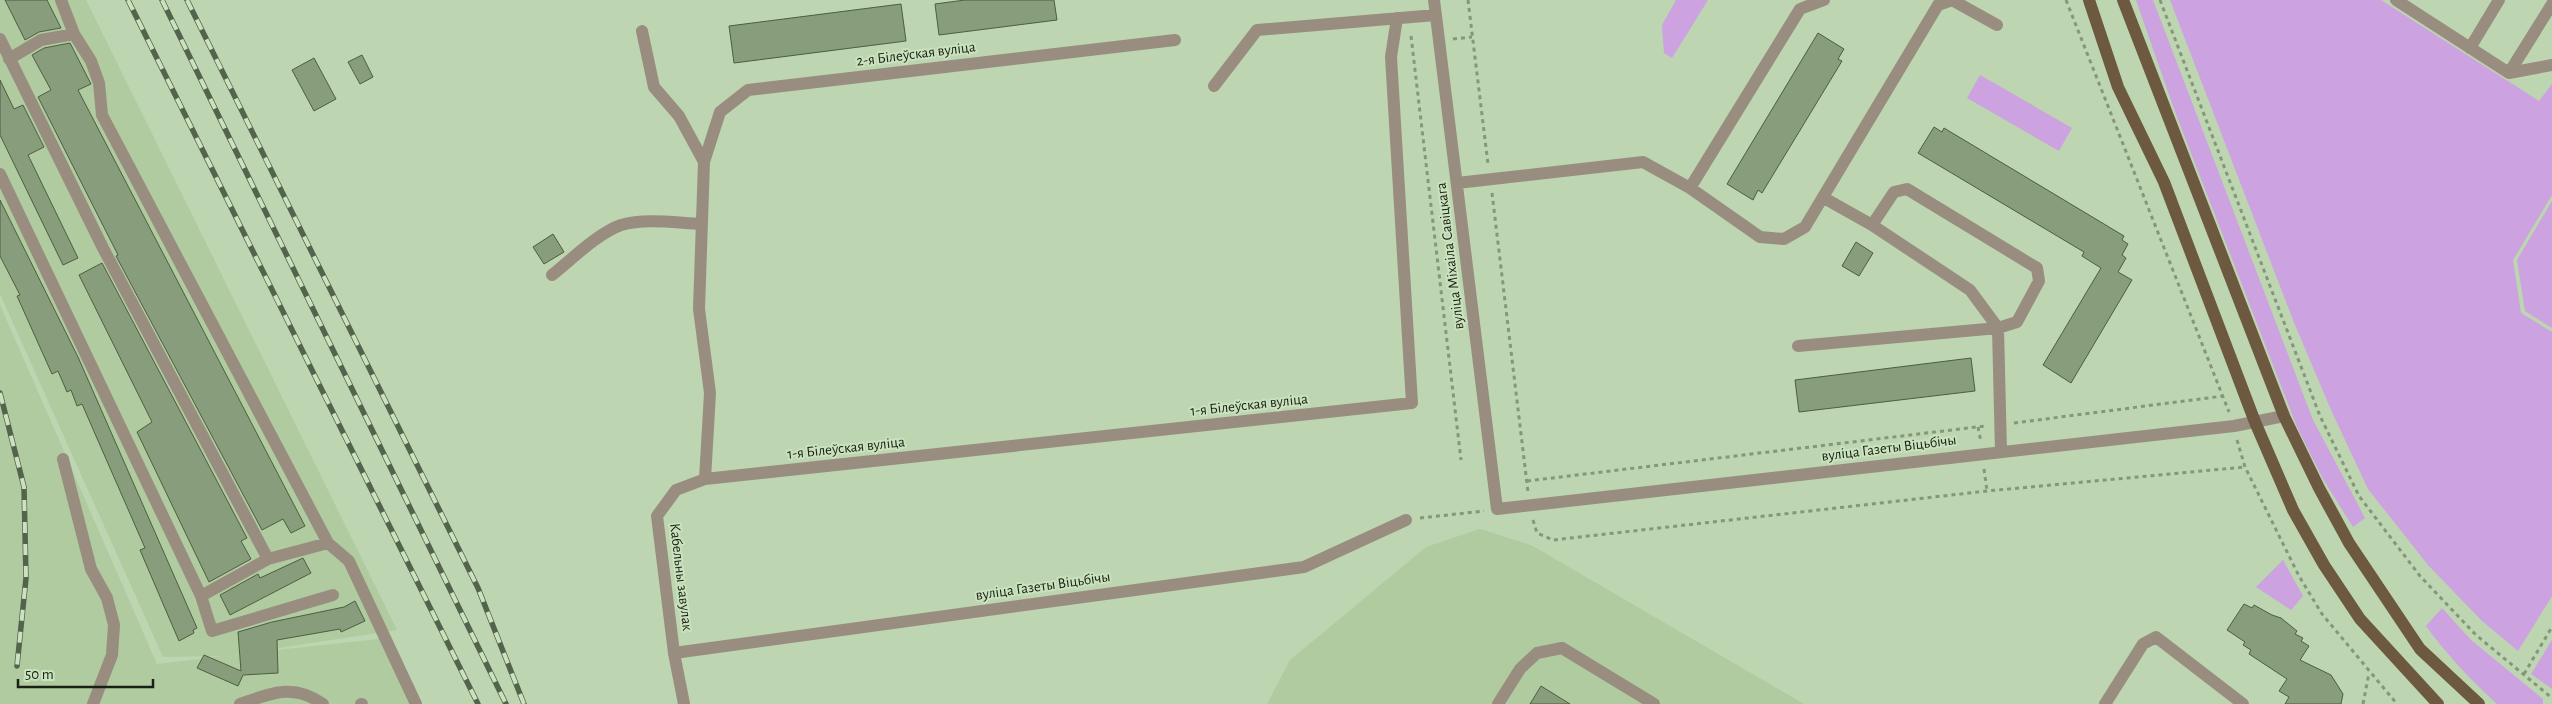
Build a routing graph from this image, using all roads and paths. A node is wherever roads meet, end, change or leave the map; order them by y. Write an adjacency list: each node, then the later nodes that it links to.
1 (61, 0): 16 (street)
2 (1434, 0): 12 (street, вуліца Міхаіла Савіцкага)
3 (1468, 0): 17 (path)
4 (1824, 0): 30 (street)
5 (1952, 0): 14 (street); 31 (street)
6 (2089, 0): 39 (main road)
7 (2123, 0): 38 (main road)
8 (2160, 0): 61 (path)
9 (2396, 0): 21 (street)
10 (2499, 0): 21 (street)
11 (2552, 4): 24 (street)
12 (1436, 16): 13 (street); 20 (street, вуліца Міхаіла Савіцкага)
13 (1403, 18): 25 (street); 45 (path); 48 (street, 1-я Білеўская вуліца)
14 (1997, 25)
15 (642, 31): 26 (street)
16 (74, 34): 22 (street); 54 (street)
17 (1472, 36): 20 (path); 28 (path)
18 (0, 39): 22 (street)
19 (1175, 40): 26 (street, 2-я Білеўская вуліца)
20 (1440, 40): 29 (street, вуліца Міхаіла Савіцкага)
21 (2470, 48): 24 (street)
22 (9, 59): 55 (street)
23 (2552, 65): 24 (street)
24 (2509, 73)
25 (1214, 86)
26 (704, 162): 32 (street)
27 (0, 174): 57 (street)
28 (1490, 180): 29 (street); 30 (street); 49 (path)
29 (1457, 182): 52 (street, вуліца Міхаіла Савіцкага)
30 (1690, 188): 31 (street)
31 (1824, 198): 33 (street)
32 (702, 224): 34 (street); 48 (street)
33 (1872, 225): 35 (street); 35 (street)
34 (552, 275)
35 (1998, 328): 36 (street); 40 (street)
36 (1798, 346)
37 (2223, 396): 40 (path)
38 (2284, 416): 39 (street, вуліца Газеты Віцьбічы); 74 (main road)
39 (2256, 422): 43 (street, вуліца Газеты Віцьбічы); 73 (main road)
40 (2000, 425): 41 (path); 43 (street)
41 (1978, 427): 42 (path); 49 (path)
42 (1981, 444)
43 (2001, 452): 51 (street, вуліца Газеты Віцьбічы)
44 (63, 459): 63 (street)
45 (1461, 460)
46 (2245, 467): 50 (path)
47 (1984, 469): 50 (path)
48 (704, 479): 59 (street, Кабельны завулак)
49 (1527, 481): 51 (path)
50 (1987, 491): 51 (path)
51 (1530, 505): 52 (street, вуліца Газеты Віцьбічы)
52 (1497, 509): 53 (path)
53 (1406, 520): 59 (street, вуліца Газеты Віцьбічы)
54 (328, 543): 55 (street); 66 (street)
55 (268, 559): 57 (street)
56 (333, 595): 57 (street)
57 (201, 596)
58 (2552, 627): 61 (path)
59 (674, 653): 67 (street, Кабельны завулак)
60 (2369, 672): 72 (path)
61 (2524, 674): 62 (path)
62 (2552, 698)
63 (93, 704)
64 (240, 704): 65 (street)
65 (323, 704)
66 (416, 704)
67 (684, 704)
68 (1498, 704): 69 (street)
69 (1654, 704)
70 (2105, 704): 71 (street)
71 (2243, 704)
72 (2363, 704)
73 (2438, 704)
74 (2479, 704)

